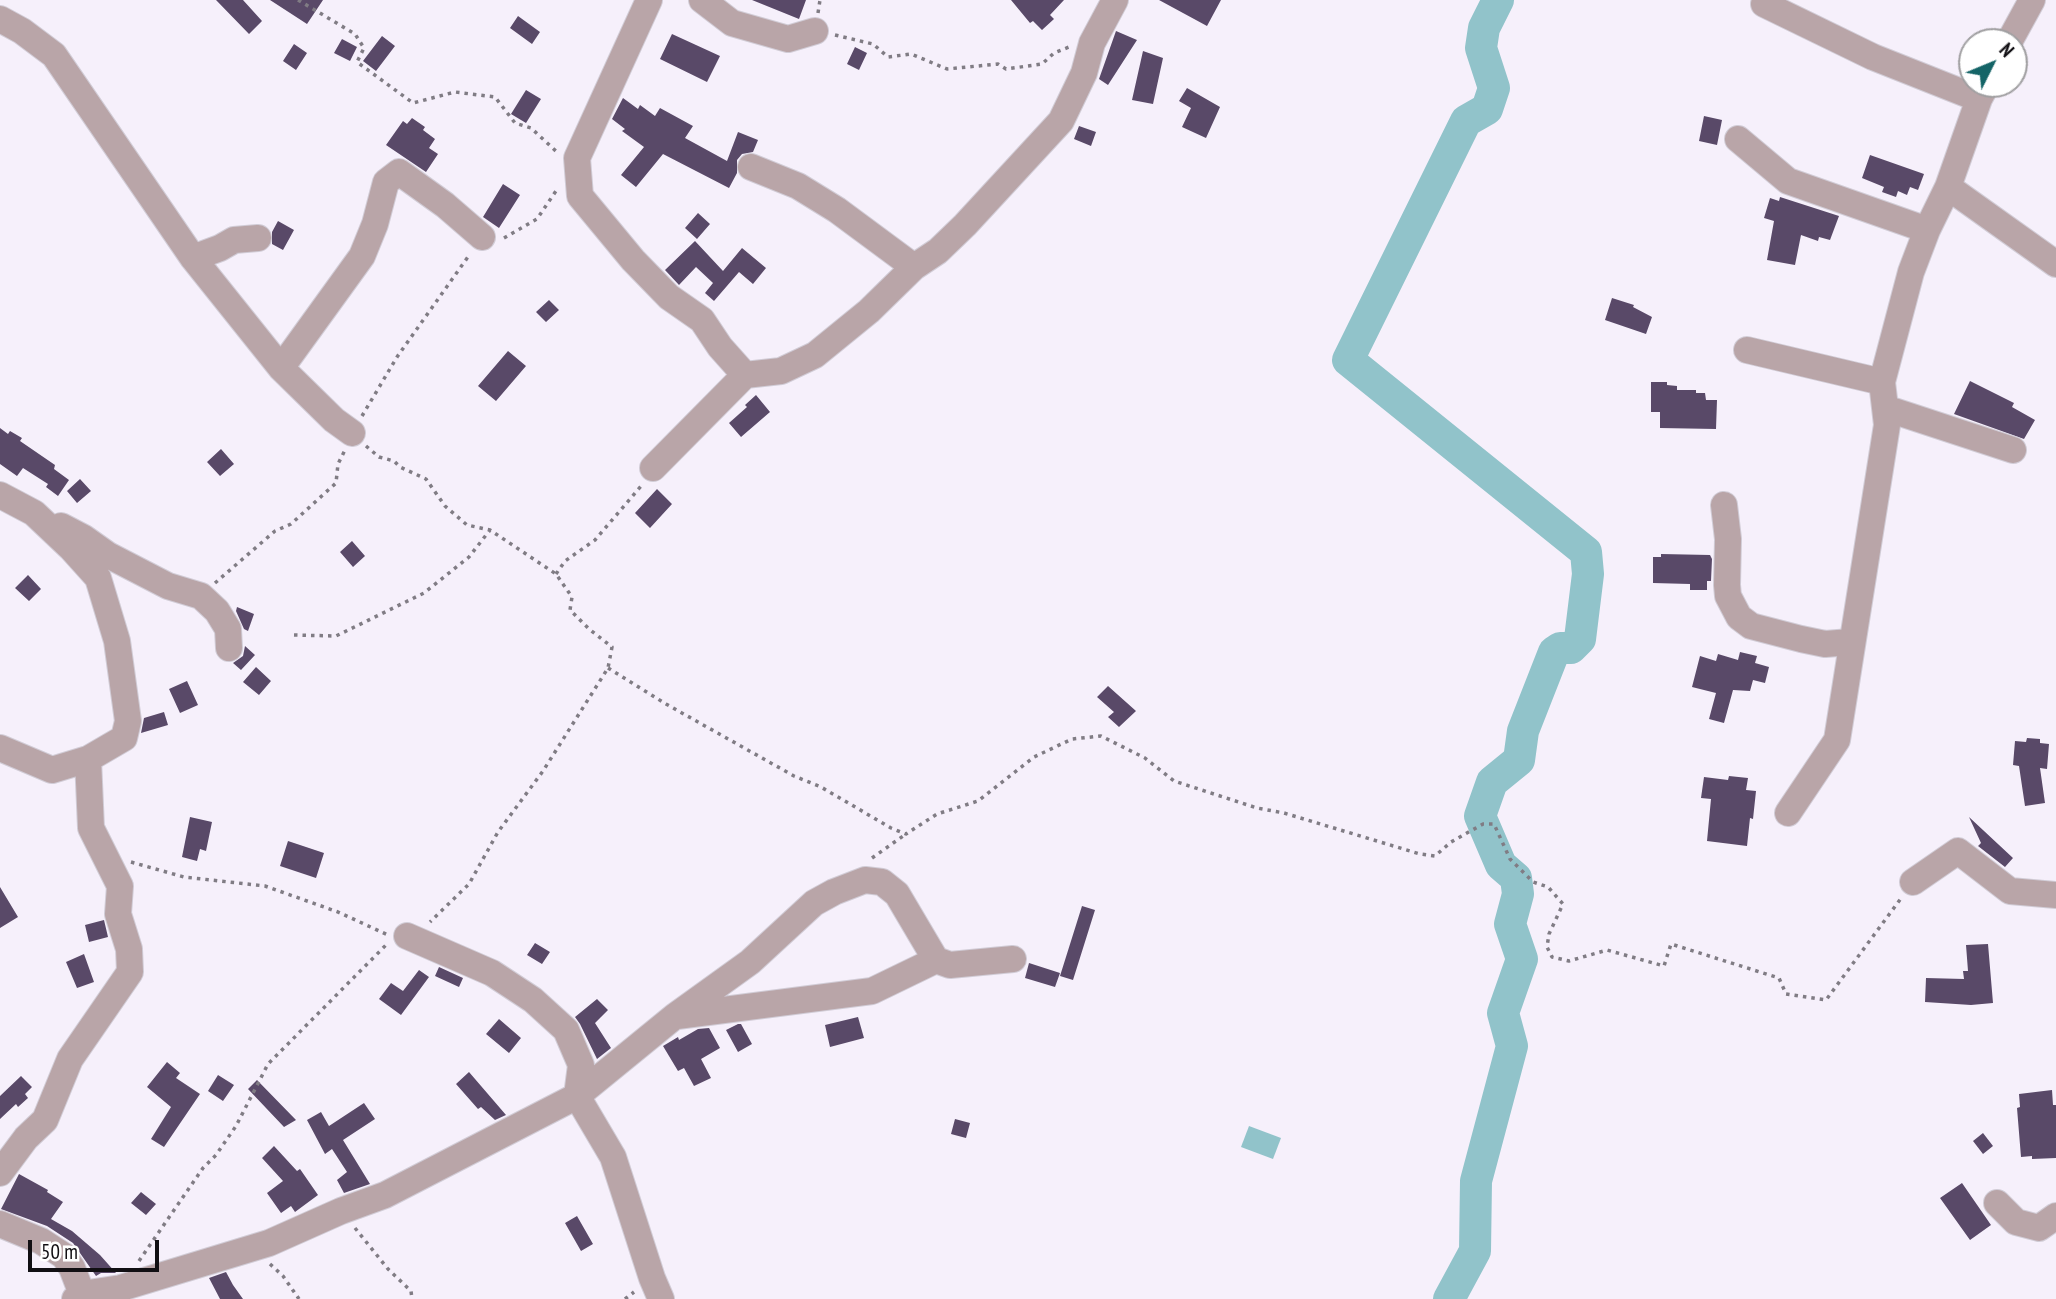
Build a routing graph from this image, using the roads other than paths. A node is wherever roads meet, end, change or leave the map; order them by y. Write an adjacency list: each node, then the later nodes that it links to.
1 (3, 0): 7 (street)
2 (649, 0): 24 (street)
3 (702, 0): 10 (street)
4 (1115, 0): 21 (street)
5 (2032, 0): 9 (street)
6 (1764, 4): 11 (street)
7 (0, 6)
8 (0, 19): 19 (street)
9 (2017, 28)
10 (815, 30)
11 (1958, 84)
12 (1981, 98): 15 (street)
13 (1738, 139): 16 (street)
14 (751, 167): 21 (street)
15 (1948, 187): 16 (street); 20 (street)
16 (1927, 230): 25 (street)
17 (482, 237): 23 (street)
18 (258, 238): 19 (street)
19 (192, 258): 23 (street)
20 (2056, 264)
21 (914, 267): 24 (street)
22 (1747, 350): 25 (street)
23 (281, 368): 27 (street)
24 (746, 375): 29 (street)
25 (1882, 382): 26 (street)
26 (1885, 408): 28 (street); 33 (street)
27 (352, 433)
28 (2013, 450)
29 (653, 468)
30 (0, 495): 32 (street)
31 (1724, 505): 33 (street)
32 (34, 513): 34 (street); 36 (street)
33 (1851, 642): 37 (street)
34 (229, 648)
35 (0, 748): 36 (street)
36 (88, 759): 45 (street)
37 (1788, 813)
38 (1913, 882): 39 (street)
39 (2056, 895)
40 (400, 937): 44 (street)
41 (1013, 958): 42 (street)
42 (936, 960): 43 (street); 43 (street)
43 (675, 1016): 44 (street)
44 (578, 1096): 49 (street); 50 (street)
45 (0, 1173)
46 (1997, 1203): 47 (street)
47 (2056, 1216)
48 (0, 1224): 49 (street)
49 (78, 1297)
50 (661, 1299)

